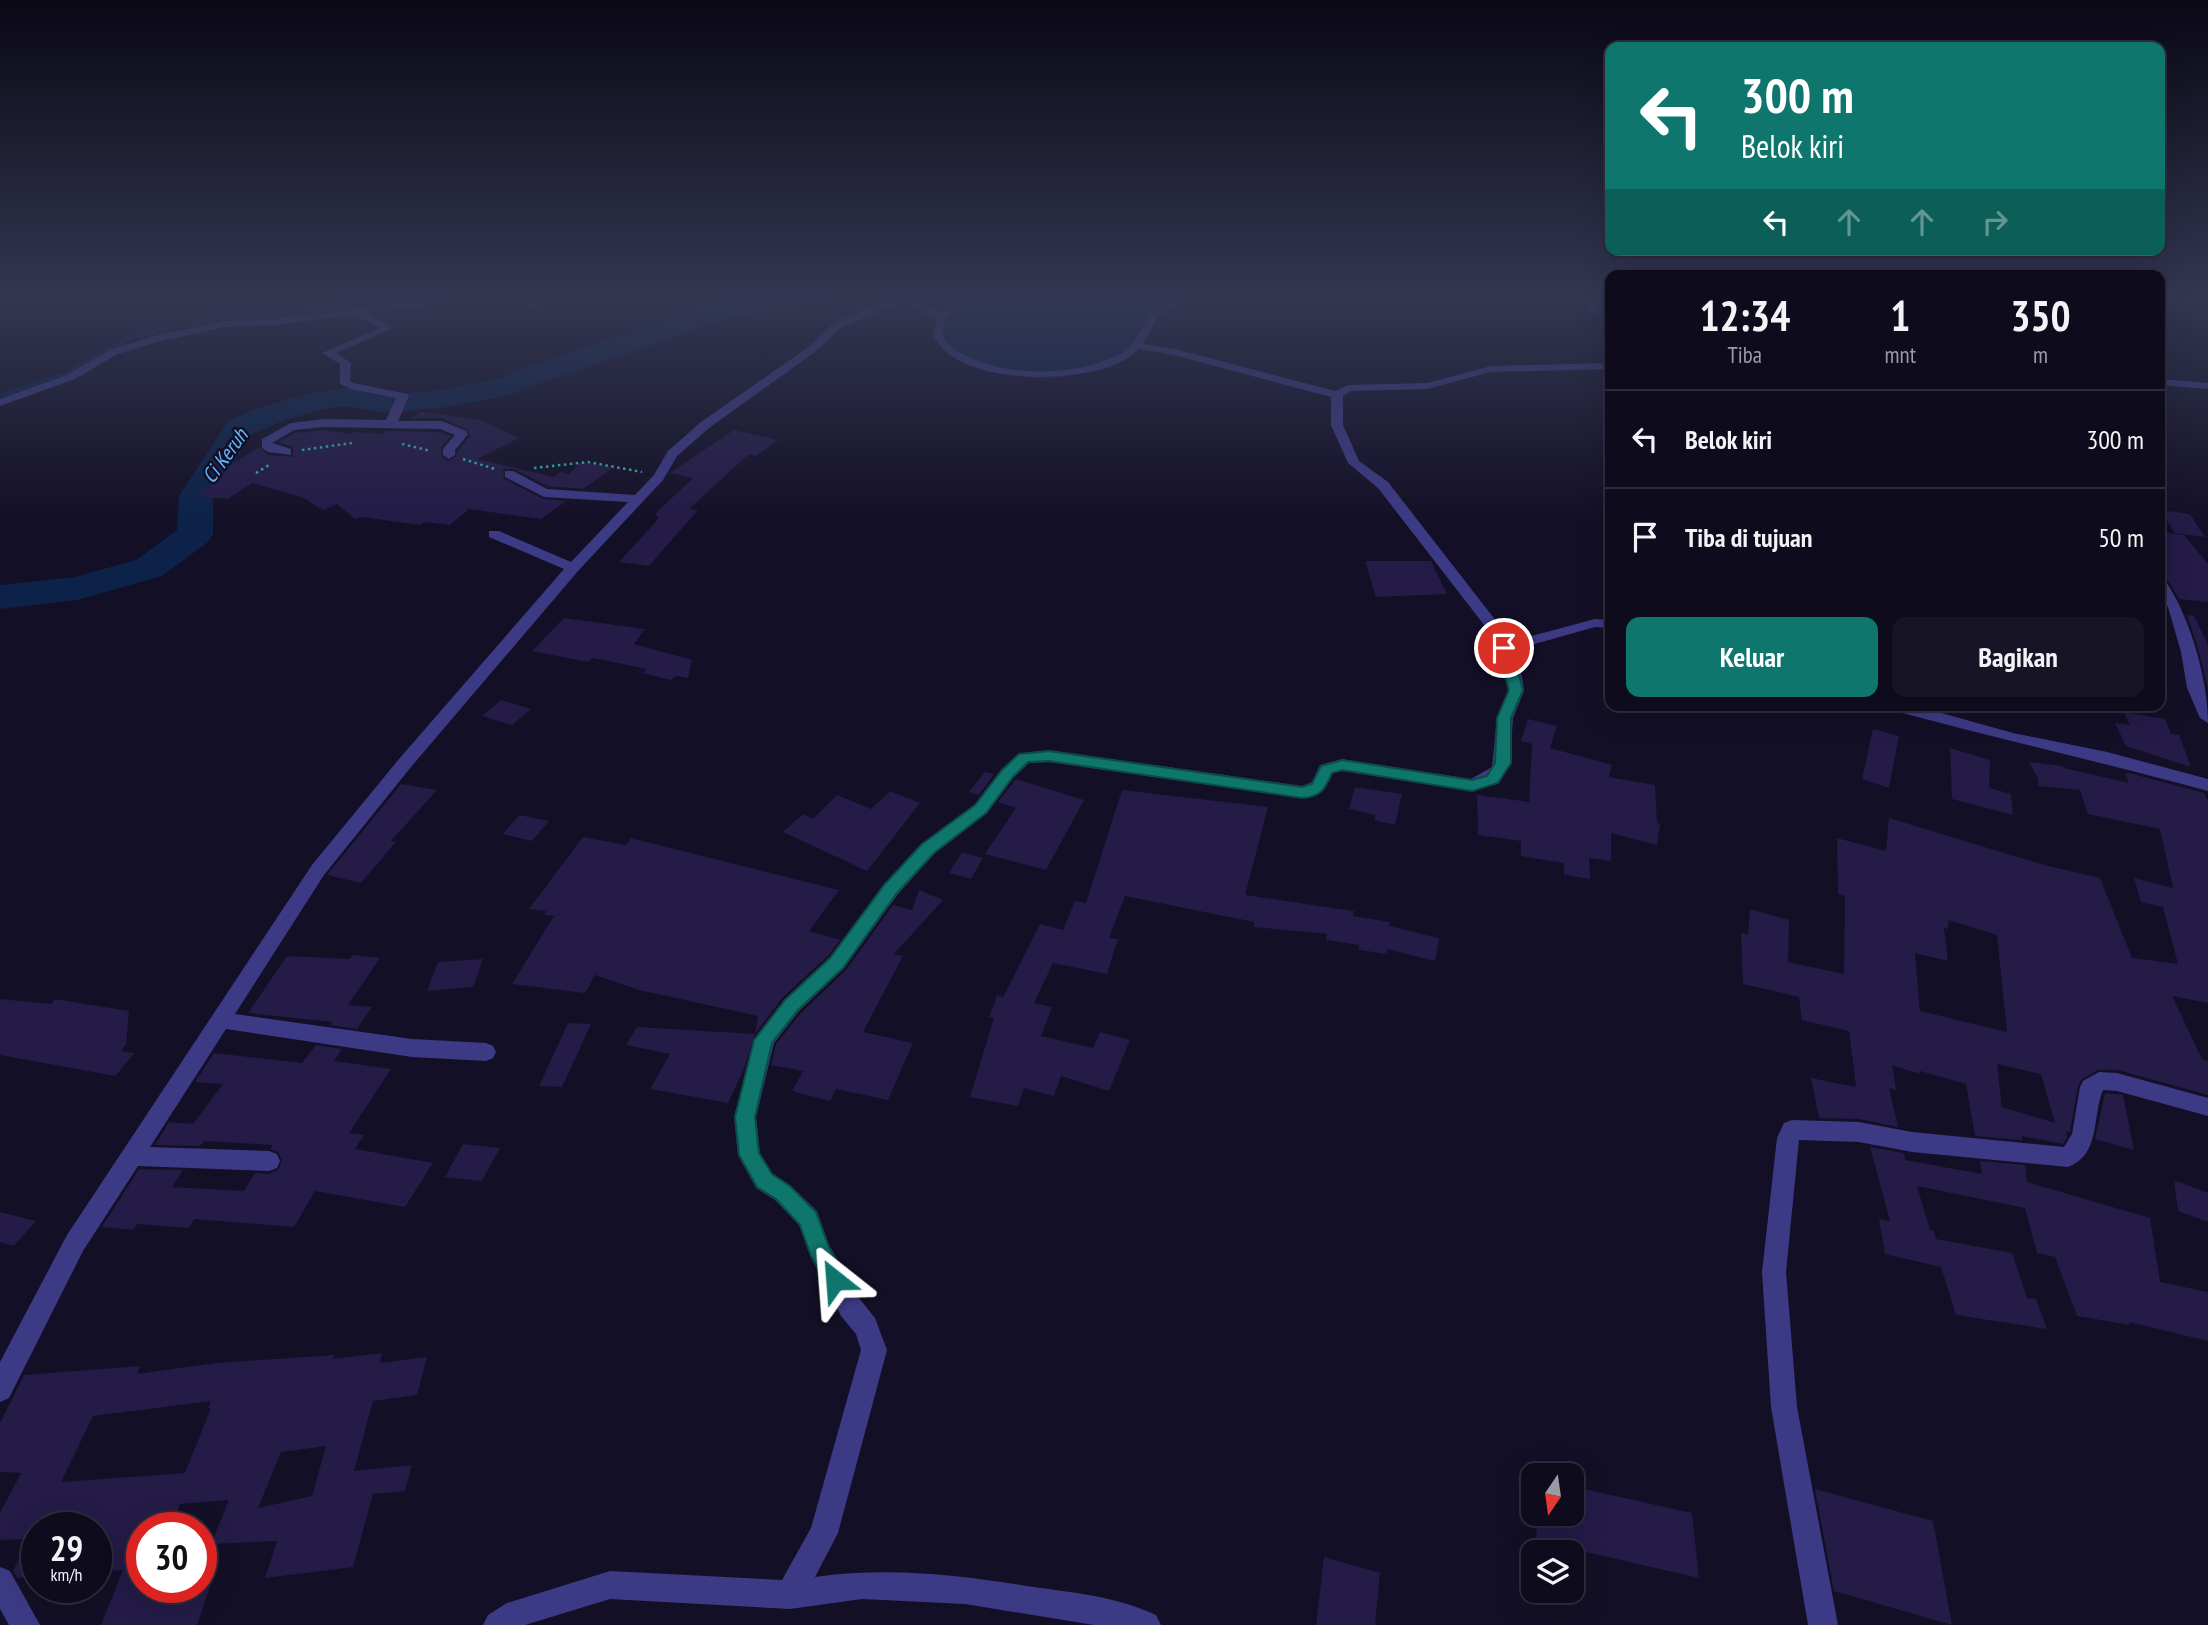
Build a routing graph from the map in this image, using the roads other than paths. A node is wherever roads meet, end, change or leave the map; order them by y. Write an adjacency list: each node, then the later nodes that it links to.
1 (80, 372): 11 (street)
2 (345, 372): 12 (street)
3 (780, 372): 16 (street)
4 (1021, 372): 5 (street)
5 (1074, 372)
6 (1250, 372): 10 (street)
7 (1473, 372): 10 (street)
8 (2165, 382): 9 (street)
9 (2208, 386)
10 (1337, 395): 21 (street)
11 (0, 403)
12 (390, 425): 13 (street); 14 (street)
13 (288, 452)
14 (449, 455)
15 (509, 474): 16 (street)
16 (638, 499): 18 (street)
17 (494, 534): 18 (street)
18 (573, 568): 25 (street)
19 (2165, 591): 23 (street)
20 (1605, 624): 21 (street)
21 (1504, 648): 32 (street)
22 (1928, 711): 24 (street)
23 (2208, 718)
24 (2208, 785)
25 (221, 1020): 26 (street); 28 (street)
26 (486, 1052)
27 (2208, 1107): 36 (street)
28 (132, 1156): 29 (street); 30 (street)
29 (269, 1161)
30 (0, 1390)
31 (0, 1581): 33 (street)
32 (790, 1595): 34 (street); 35 (street)
33 (25, 1625)
34 (498, 1625)
35 (1146, 1625)
36 (1823, 1625)

